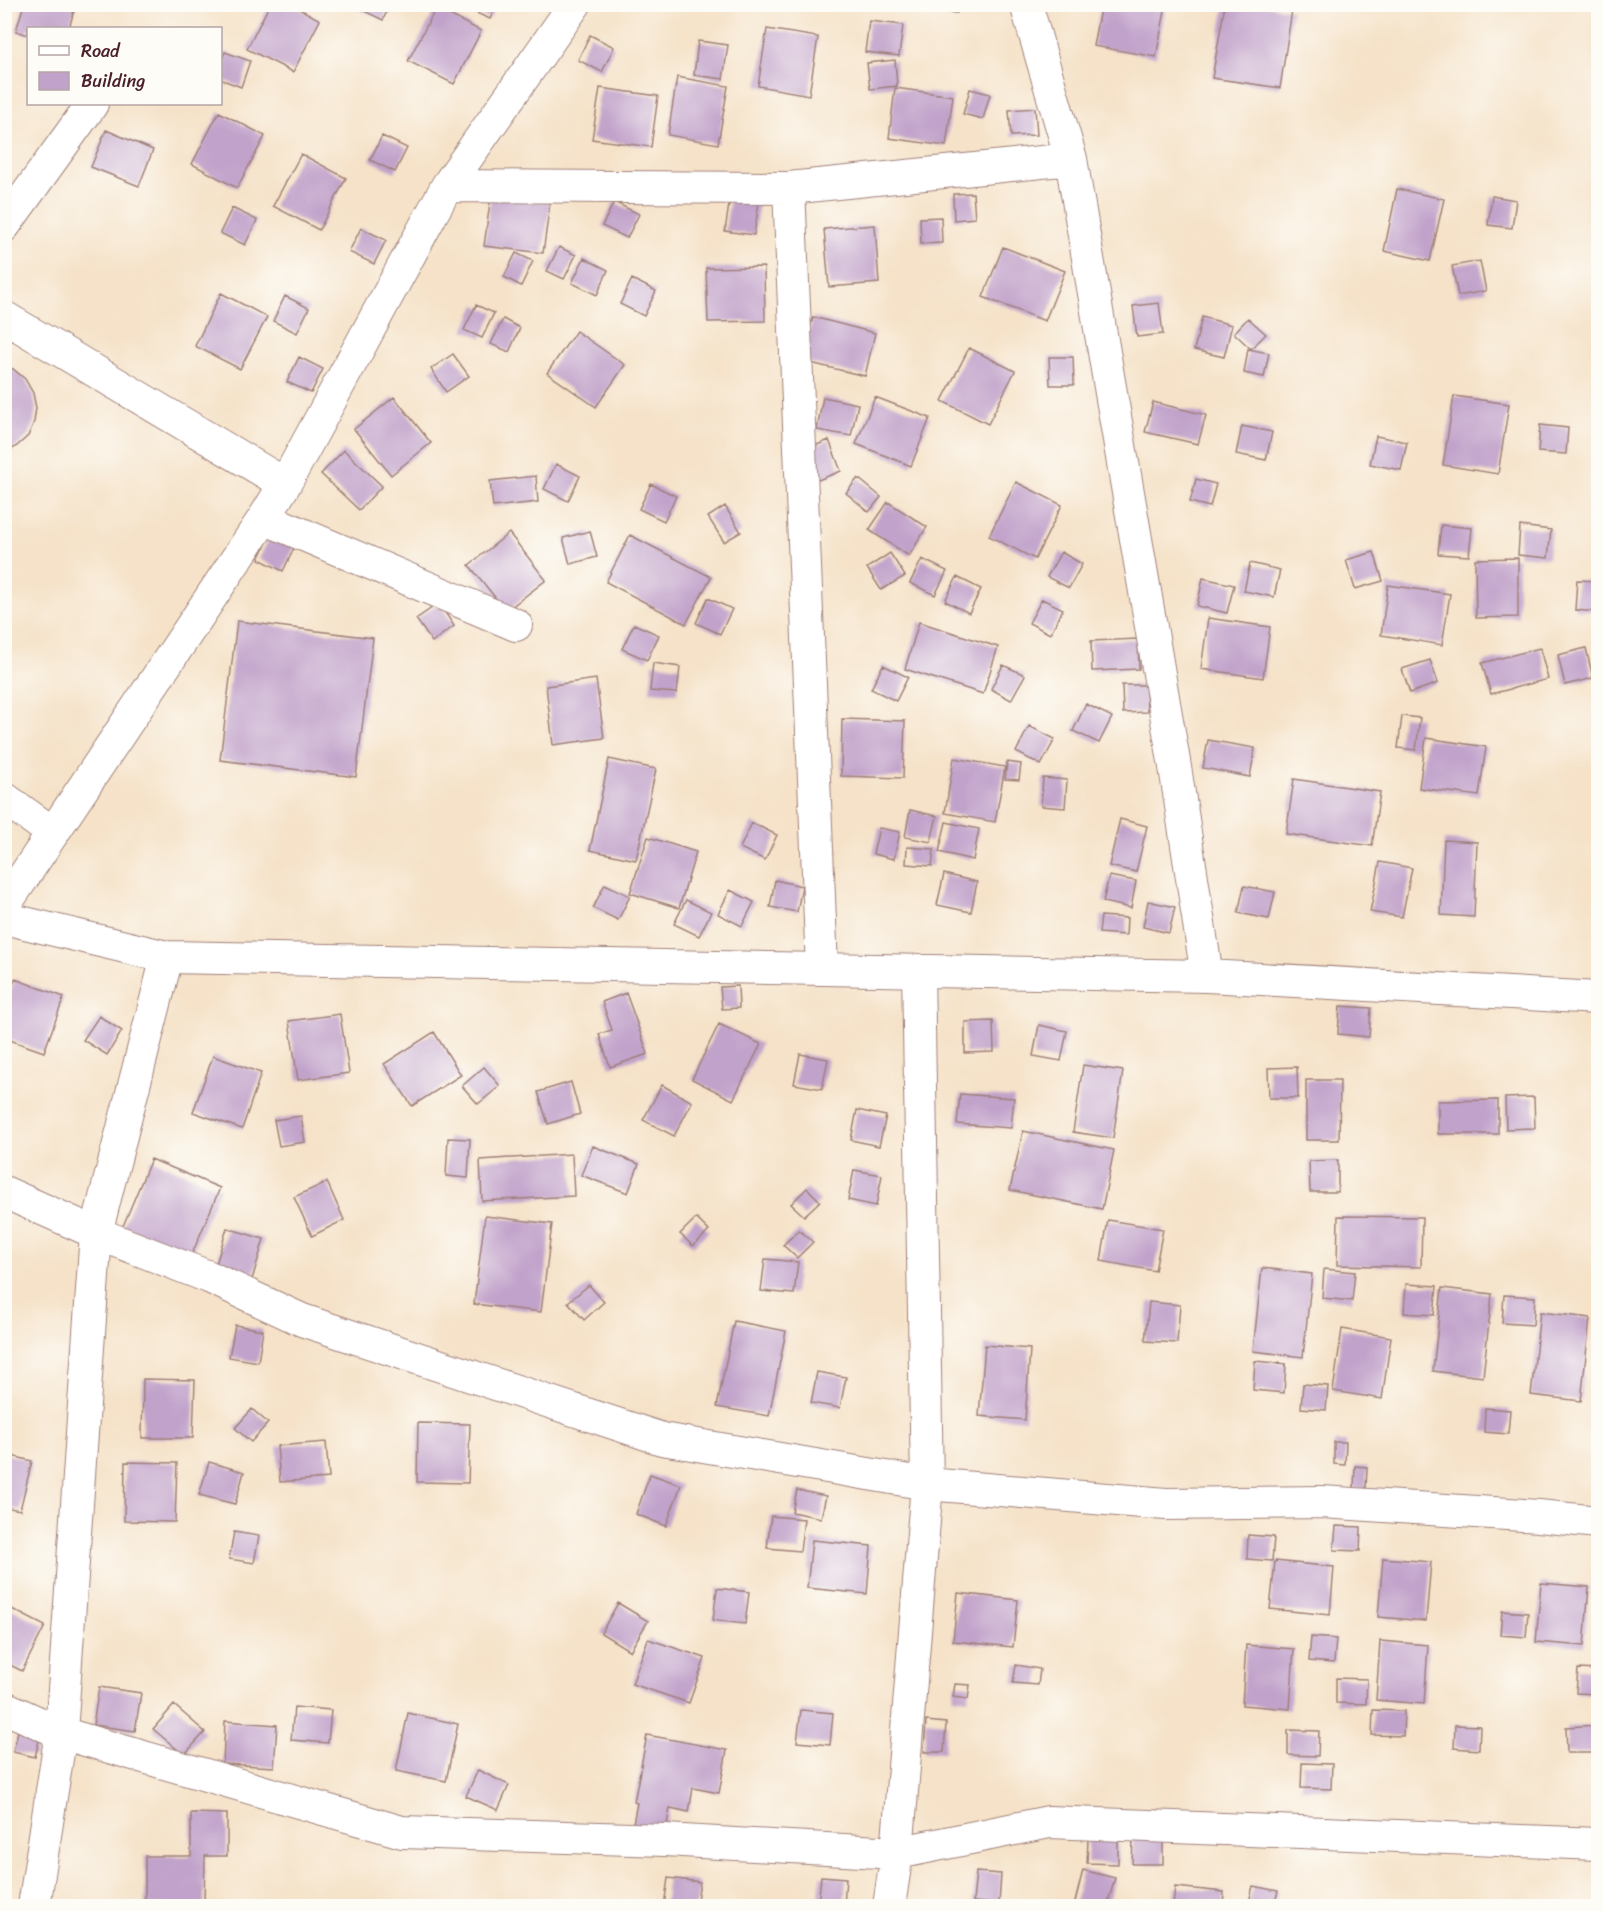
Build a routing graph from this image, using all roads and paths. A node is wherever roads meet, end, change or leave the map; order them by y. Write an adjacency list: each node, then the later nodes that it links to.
1 (575, 4): 5 (street)
2 (1026, 4): 4 (street)
3 (91, 105): 7 (street)
4 (1071, 159): 6 (street); 19 (street)
5 (447, 186): 6 (street); 9 (street)
6 (789, 188): 17 (street)
7 (4, 226)
8 (4, 317): 9 (street)
9 (285, 484): 10 (street)
10 (264, 518): 11 (street); 13 (street)
11 (516, 625)
12 (4, 798): 13 (street)
13 (53, 833): 14 (street)
14 (4, 906)
15 (4, 918): 16 (street)
16 (167, 957): 17 (street); 22 (street)
17 (822, 968): 18 (street)
18 (918, 970): 19 (street); 23 (street)
19 (1207, 976): 20 (street)
20 (1599, 998)
21 (4, 1192): 22 (street)
22 (96, 1233): 23 (street); 26 (street)
23 (927, 1484): 24 (street); 28 (street)
24 (1599, 1522)
25 (4, 1707): 26 (street)
26 (61, 1732): 28 (street); 29 (street)
27 (1599, 1844): 28 (street)
28 (897, 1853): 30 (street)
29 (34, 1906)
30 (889, 1906)

